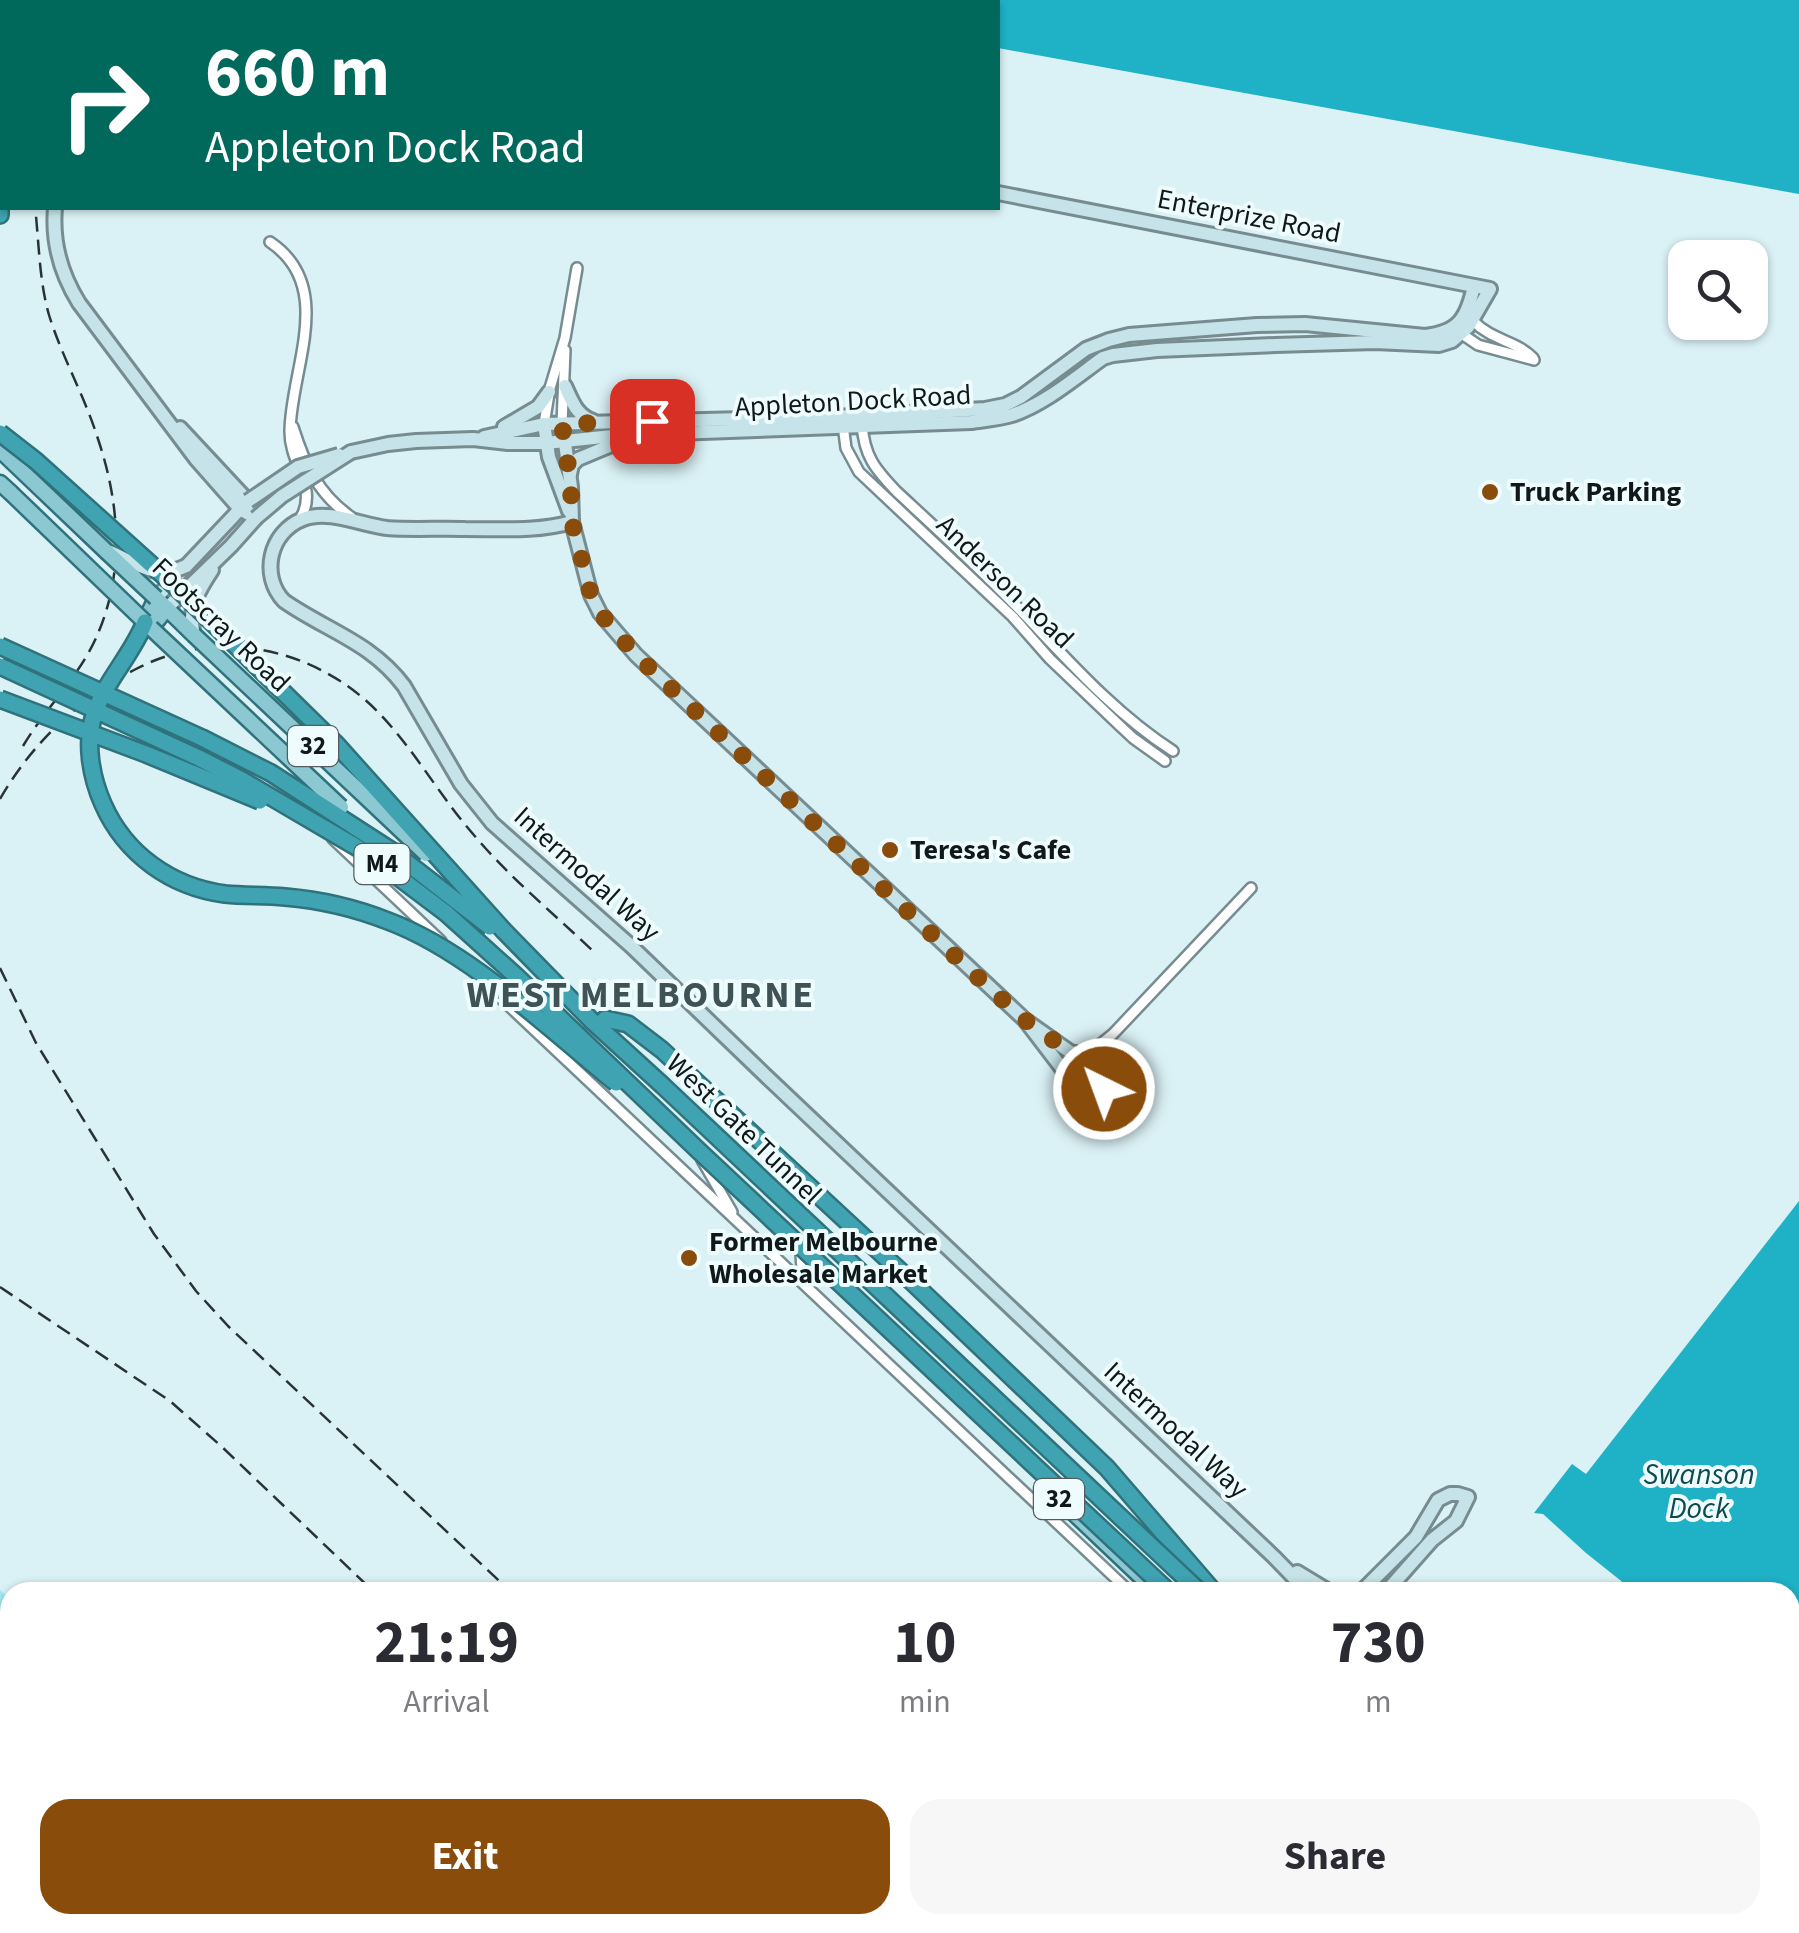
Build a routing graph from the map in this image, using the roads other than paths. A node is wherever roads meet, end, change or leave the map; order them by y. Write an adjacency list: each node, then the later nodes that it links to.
1 (1000, 192): 5 (street, Enterprize Road)
2 (55, 210): 30 (street)
3 (270, 242): 13 (street)
4 (577, 268): 9 (street)
5 (1474, 286): 6 (street, Enterprize Road); 7 (street, Appleton Dock Road)
6 (1473, 321): 8 (street); 8 (street)
7 (1190, 331): 10 (street); 15 (street, Appleton Dock Road)
8 (1462, 334): 10 (street, Appleton Dock Road)
9 (565, 338): 11 (street); 12 (street)
10 (1297, 344): 15 (street, Appleton Dock Road)
11 (565, 386): 14 (street); 18 (street)
12 (549, 392): 17 (street); 21 (street)
13 (291, 415): 33 (street); 34 (street)
14 (597, 422): 16 (street, Appleton Dock Road); 18 (street, Appleton Dock Road)
15 (862, 422): 16 (street, Appleton Dock Road); 44 (street, Anderson Road)
16 (842, 423): 20 (street, Appleton Dock Road); 45 (street, Anderson Road)
17 (544, 424): 18 (street, Appleton Dock Road); 21 (street, Appleton Dock Road); 24 (street)
18 (562, 424): 22 (street)
19 (0, 433): 51 (highway, bridge)
20 (642, 434): 22 (street, Appleton Dock Road); 27 (street)
21 (475, 439): 23 (street, Appleton Dock Road); 26 (street, Appleton Dock Road)
22 (565, 441): 24 (street, Appleton Dock Road); 27 (street)
23 (516, 443): 24 (street, Appleton Dock Road); 29 (street)
24 (546, 443): 29 (street)
25 (0, 450): 35 (main road, Footscray Road / 32)
26 (352, 452): 30 (street, Appleton Dock Road, bridge); 31 (street, Appleton Dock Road, bridge)
27 (570, 474): 32 (street)
28 (0, 482): 39 (main road, Footscray Road / 32, bridge)
29 (564, 500): 32 (street)
30 (244, 505): 31 (street); 37 (street, Appleton Dock Road)
31 (256, 518): 36 (street, Appleton Dock Road)
32 (572, 520): 34 (street); 52 (street)
33 (299, 521): 34 (street); 65 (street, Intermodal Way)
34 (360, 523)
35 (108, 552): 37 (street, bridge); 38 (main road, Footscray Road / 32, bridge)
36 (222, 556): 38 (street, Appleton Dock Road); 40 (street)
37 (186, 566): 38 (street, Appleton Dock Road, bridge)
38 (162, 603): 39 (main road, Appleton Dock Road, bridge); 40 (main road, Footscray Road / 32)
39 (148, 625): 46 (main road, Footscray Road / 32, bridge); 55 (highway, bridge)
40 (194, 635): 49 (main road, Footscray Road / 32, bridge)
41 (0, 646): 51 (highway, West Gate Tunnel / M4, bridge)
42 (0, 666): 48 (highway, West Gate Tunnel / M4, bridge)
43 (0, 698): 48 (highway, bridge)
44 (1173, 752)
45 (1165, 761)
46 (342, 807)
47 (303, 811): 56 (street)
48 (328, 830): 55 (highway, West Gate Tunnel / M4, bridge)
49 (452, 878)
50 (1251, 888): 53 (street)
51 (599, 1020): 71 (highway, West Gate Tunnel / M4, bridge); 72 (highway)
52 (1025, 1020): 53 (street); 54 (street); 54 (street)
53 (1113, 1034): 54 (street)
54 (1104, 1089)
55 (700, 1154): 56 (street); 70 (highway, West Gate Tunnel / M4, bridge)
56 (750, 1233): 59 (street)
57 (801, 1255): 58 (main road, 32); 59 (street)
58 (831, 1283): 60 (street); 61 (main road, 32)
59 (807, 1288): 60 (street)
60 (834, 1314): 62 (street)
61 (961, 1406): 62 (street); 64 (main road, 32)
62 (948, 1420): 63 (street)
63 (1042, 1510): 64 (street); 67 (street)
64 (1072, 1511): 66 (main road, 32)
65 (1274, 1557): 73 (street, Intermodal Way); 74 (street, Intermodal Way)
66 (1135, 1571): 68 (street); 69 (main road, 32)
67 (1119, 1582)
68 (1142, 1582)
69 (1147, 1582)
70 (1158, 1582)
71 (1189, 1582)
72 (1205, 1582)
73 (1298, 1582)
74 (1314, 1582)
75 (1372, 1582): 76 (street)
76 (1395, 1582)

